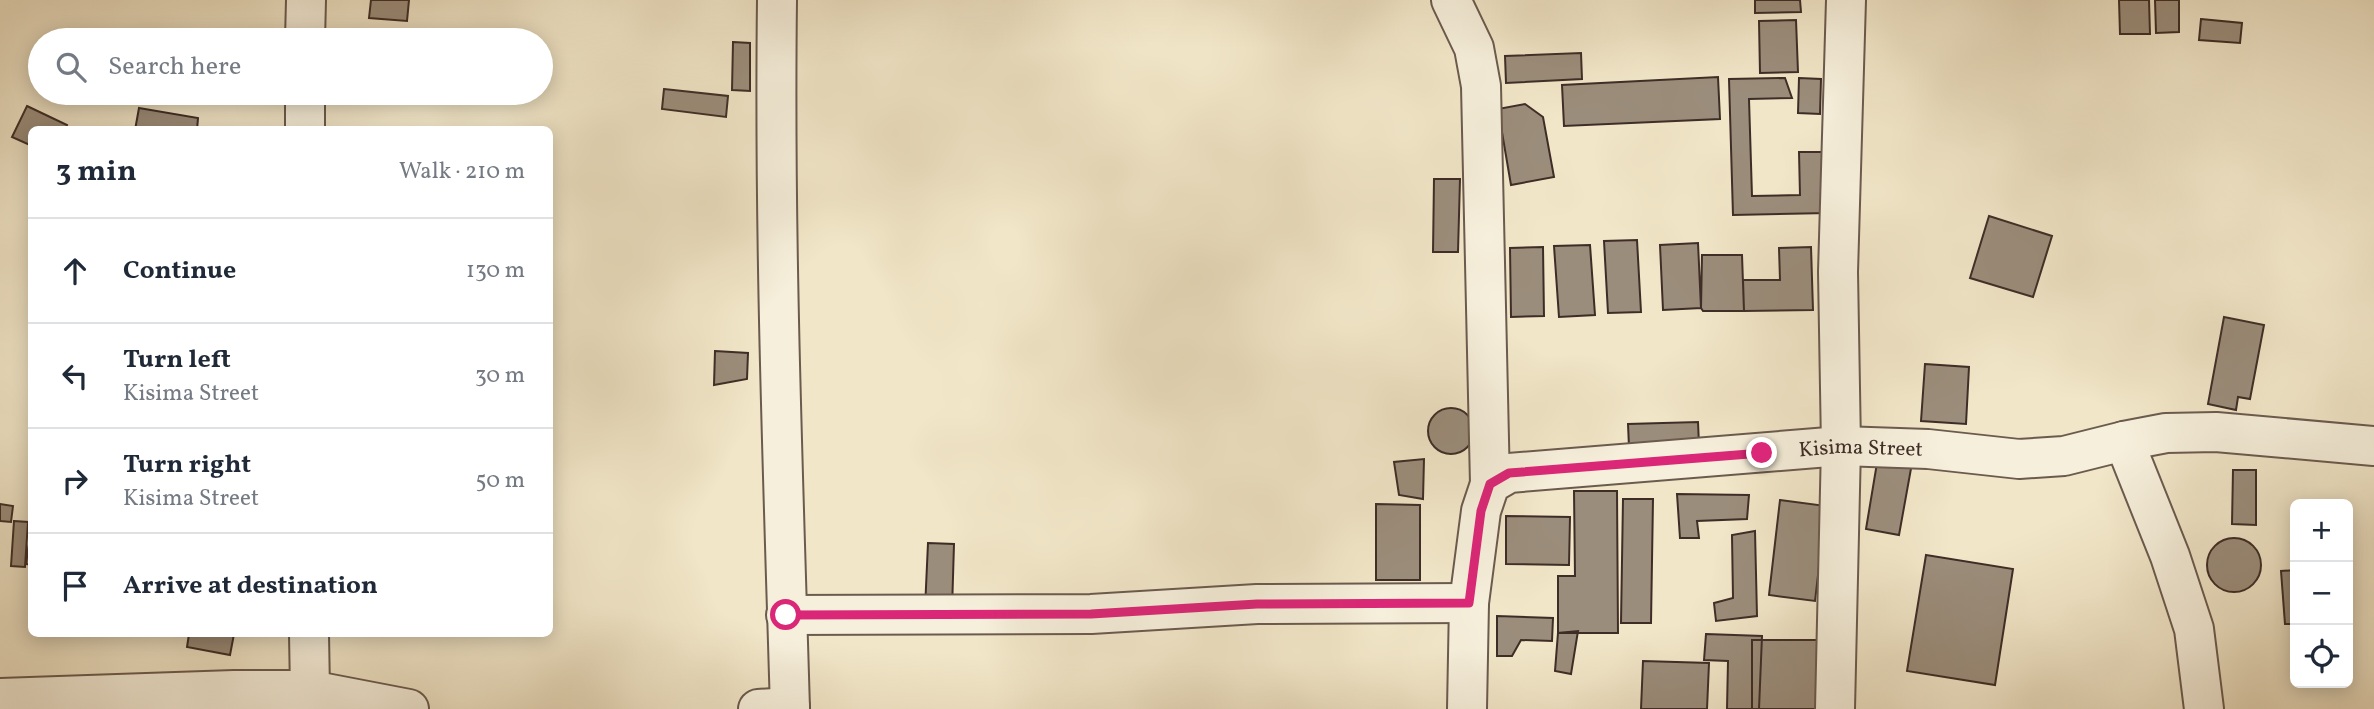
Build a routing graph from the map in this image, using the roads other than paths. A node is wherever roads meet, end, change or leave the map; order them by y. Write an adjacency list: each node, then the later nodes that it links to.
1 (306, 0): 5 (street)
2 (777, 0): 13 (street)
3 (1451, 0): 11 (street)
4 (1846, 0): 9 (street)
5 (305, 28)
6 (305, 105): 7 (street)
7 (305, 126)
8 (2123, 441): 9 (street, Kisima Street); 10 (street, Kisima Street); 23 (street)
9 (1841, 446): 11 (street, Kisima Street); 22 (street)
10 (2374, 446)
11 (1490, 484): 12 (street)
12 (1469, 603): 13 (street); 21 (street)
13 (786, 615): 19 (street)
14 (309, 637): 15 (street)
15 (310, 690): 17 (street); 18 (street)
16 (0, 698): 17 (street)
17 (230, 699)
18 (355, 705): 20 (street)
19 (779, 708)
20 (409, 709)
21 (1467, 709)
22 (1835, 709)
23 (2204, 709)

